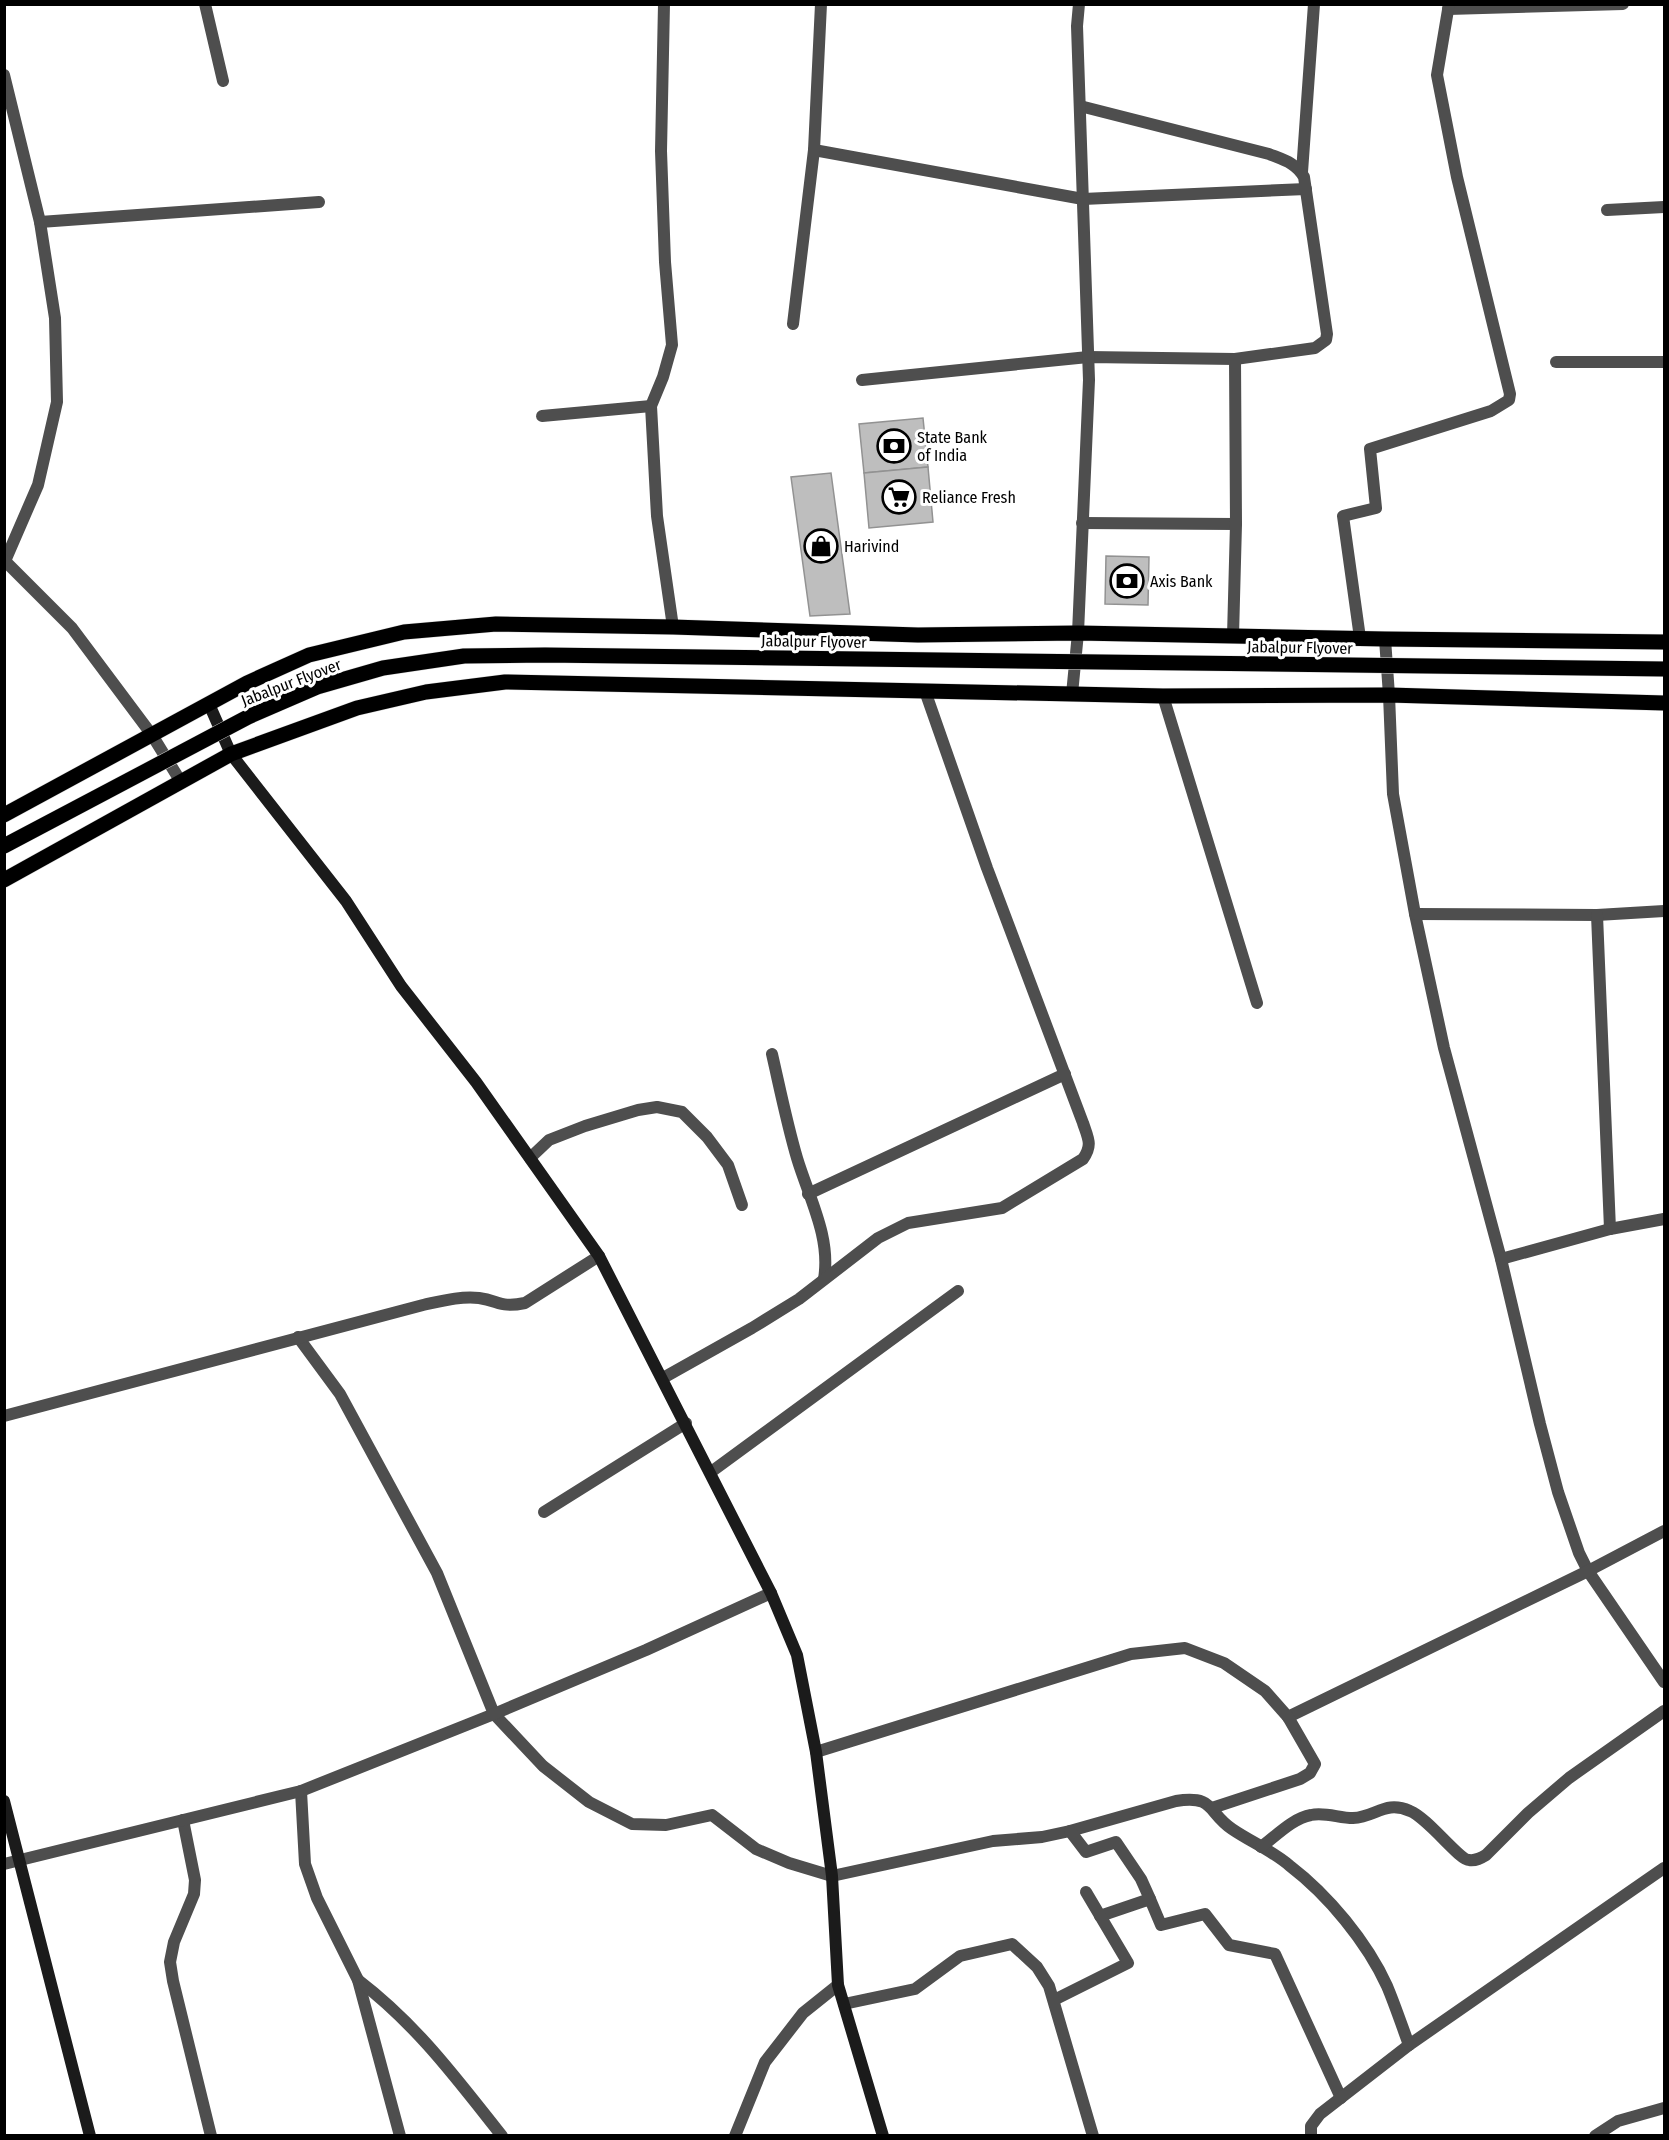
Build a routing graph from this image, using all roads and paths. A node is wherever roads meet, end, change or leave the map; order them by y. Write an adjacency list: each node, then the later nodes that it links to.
1 (205, 4): 9 (street)
2 (664, 4): 25 (street)
3 (821, 4): 11 (street)
4 (1079, 4): 10 (street)
5 (1314, 4): 12 (street)
6 (1623, 4): 7 (street)
7 (1449, 7): 33 (street)
8 (4, 75): 18 (street)
9 (223, 81)
10 (1080, 106): 12 (street); 14 (street)
11 (814, 150): 14 (street); 19 (street)
12 (1302, 172): 13 (street)
13 (1306, 189): 14 (street); 21 (street)
14 (1083, 198): 20 (street)
15 (319, 202): 18 (street)
16 (1665, 207): 17 (street)
17 (1607, 210)
18 (40, 222): 29 (street)
19 (793, 324)
20 (1088, 357): 21 (street); 24 (street); 27 (street)
21 (1235, 359): 28 (street)
22 (1556, 362): 23 (street)
23 (1665, 362)
24 (861, 380)
25 (651, 406): 26 (street); 30 (street)
26 (542, 416)
27 (1082, 523): 28 (street); 31 (street)
28 (1236, 524): 32 (street)
29 (5, 560): 43 (street)
30 (673, 627): 31 (main road); 42 (main road)
31 (1078, 633): 32 (main road); 38 (street)
32 (1233, 636): 33 (main road)
33 (1360, 638): 34 (main road)
34 (1385, 639): 35 (main road); 39 (street)
35 (1665, 642)
36 (1665, 669): 47 (main road, Jabalpur Flyover, bridge)
37 (925, 691): 38 (main road); 44 (main road); 54 (street)
38 (1072, 694): 40 (main road)
39 (1389, 695): 40 (main road); 41 (main road); 50 (street)
40 (1163, 696): 52 (street)
41 (1665, 703)
42 (209, 704): 43 (main road); 44 (street)
43 (152, 735): 45 (street); 46 (main road)
44 (231, 754): 45 (main road); 55 (street)
45 (181, 782): 48 (main road)
46 (4, 815)
47 (4, 846)
48 (4, 880)
49 (1665, 911): 51 (street)
50 (1415, 914): 51 (street); 61 (street)
51 (1597, 915): 59 (street)
52 (1257, 1003)
53 (772, 1054): 56 (street)
54 (1065, 1074): 56 (street); 62 (street)
55 (530, 1158): 57 (street); 60 (street)
56 (808, 1194): 62 (street)
57 (742, 1205)
58 (1665, 1219): 59 (street)
59 (1610, 1229): 61 (street)
60 (599, 1256): 64 (street); 65 (street)
61 (1501, 1259): 71 (street)
62 (824, 1279): 65 (street)
63 (958, 1291): 68 (street)
64 (298, 1337): 66 (street); 75 (street)
65 (663, 1378): 67 (street)
66 (4, 1416)
67 (686, 1423): 68 (street); 69 (street)
68 (711, 1472): 72 (street)
69 (544, 1512)
70 (1665, 1531): 71 (street)
71 (1588, 1571): 73 (street); 76 (street)
72 (771, 1593): 75 (street); 77 (street)
73 (1665, 1682)
74 (1665, 1711): 83 (street)
75 (494, 1714): 78 (street); 87 (street)
76 (1288, 1717): 77 (street); 80 (street)
77 (816, 1752): 87 (street)
78 (301, 1791): 81 (street); 91 (street)
79 (4, 1801): 84 (street)
80 (1212, 1808): 82 (street); 83 (street)
81 (183, 1820): 84 (street); 99 (street)
82 (1070, 1831): 87 (street); 89 (street)
83 (1261, 1847): 95 (street)
84 (20, 1860): 85 (street); 98 (street)
85 (4, 1864)
86 (1665, 1868): 95 (street)
87 (832, 1876): 92 (street)
88 (1086, 1892): 90 (street)
89 (1150, 1899): 90 (street); 96 (street)
90 (1100, 1916): 93 (street)
91 (358, 1980): 100 (street); 101 (street)
92 (838, 1985): 94 (street); 102 (street)
93 (1054, 2000): 94 (street); 104 (street)
94 (844, 2004): 103 (street)
95 (1409, 2045): 96 (street)
96 (1341, 2098): 105 (street)
97 (1665, 2108): 106 (street)
98 (90, 2136)
99 (211, 2136)
100 (400, 2136)
101 (502, 2136)
102 (735, 2136)
103 (884, 2136)
104 (1093, 2136)
105 (1311, 2136)
106 (1595, 2136)

